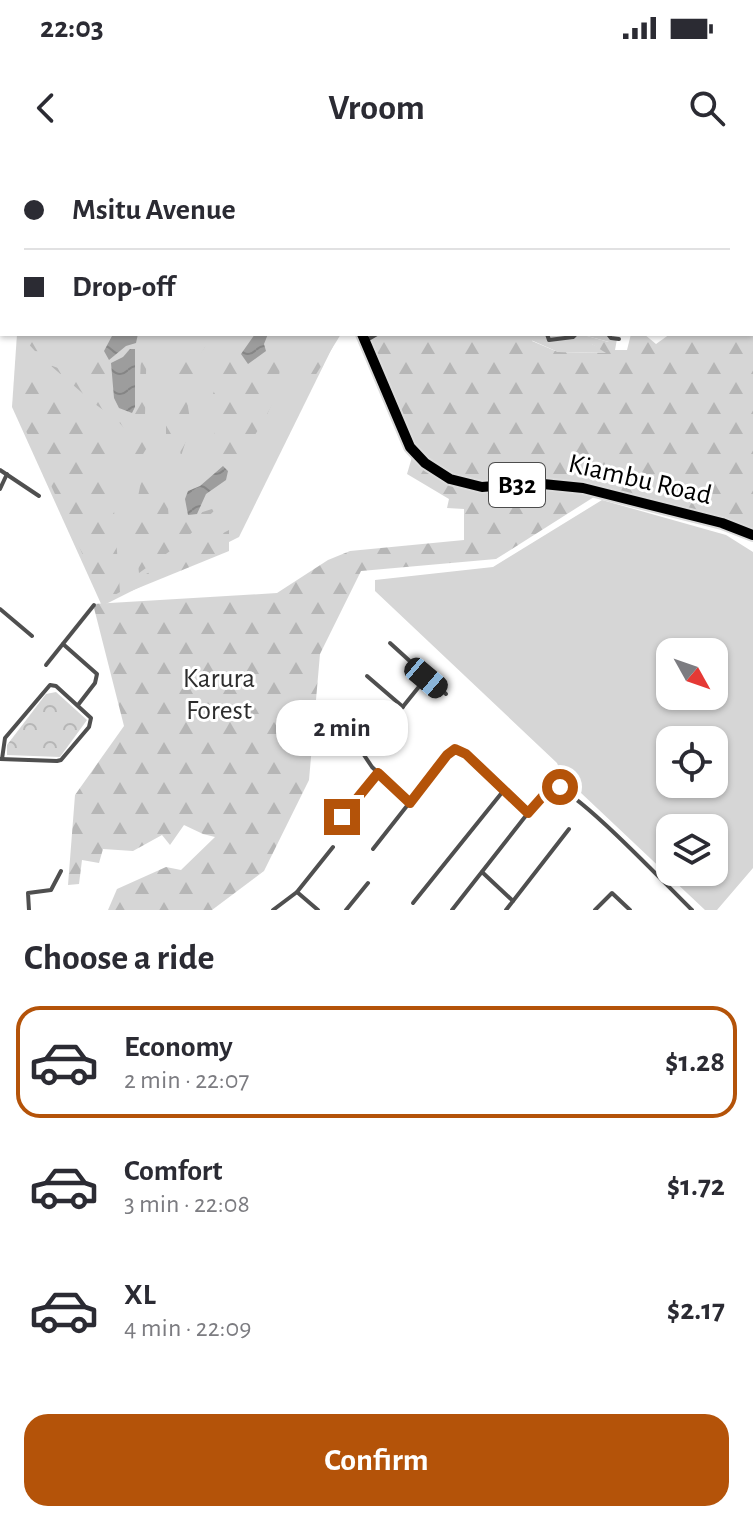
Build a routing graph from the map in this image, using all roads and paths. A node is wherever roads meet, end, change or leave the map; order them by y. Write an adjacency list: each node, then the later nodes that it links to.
1 (548, 336): 2 (street)
2 (574, 336)
3 (610, 336): 5 (street)
4 (363, 337): 10 (highway, Kiambu Road / B32)
5 (619, 339)
6 (0, 470): 7 (street)
7 (7, 474): 8 (street); 9 (street)
8 (0, 489)
9 (39, 496)
10 (753, 535)
11 (94, 605): 15 (street)
12 (0, 609): 13 (street)
13 (32, 636)
14 (390, 643): 18 (street)
15 (63, 644): 16 (street); 20 (street)
16 (46, 665)
17 (367, 676): 21 (street)
18 (426, 678): 19 (street); 21 (street)
19 (446, 694)
20 (78, 705): 22 (street); 22 (street)
21 (403, 707): 23 (street)
22 (1, 759)
23 (378, 773): 25 (street); 27 (street)
24 (504, 790): 25 (street); 26 (street); 36 (street)
25 (410, 803): 30 (street)
26 (528, 813): 32 (street); 45 (street)
27 (342, 817)
28 (569, 829): 35 (street)
29 (333, 847): 34 (street)
30 (373, 849)
31 (61, 871): 37 (street)
32 (482, 872): 35 (street); 41 (street)
33 (368, 883): 40 (street)
34 (297, 892): 38 (street); 39 (street)
35 (513, 901): 42 (street)
36 (413, 903)
37 (29, 910)
38 (273, 910)
39 (318, 910)
40 (346, 910)
41 (452, 910)
42 (506, 910)
43 (595, 910): 44 (street)
44 (630, 910)
45 (692, 910)

